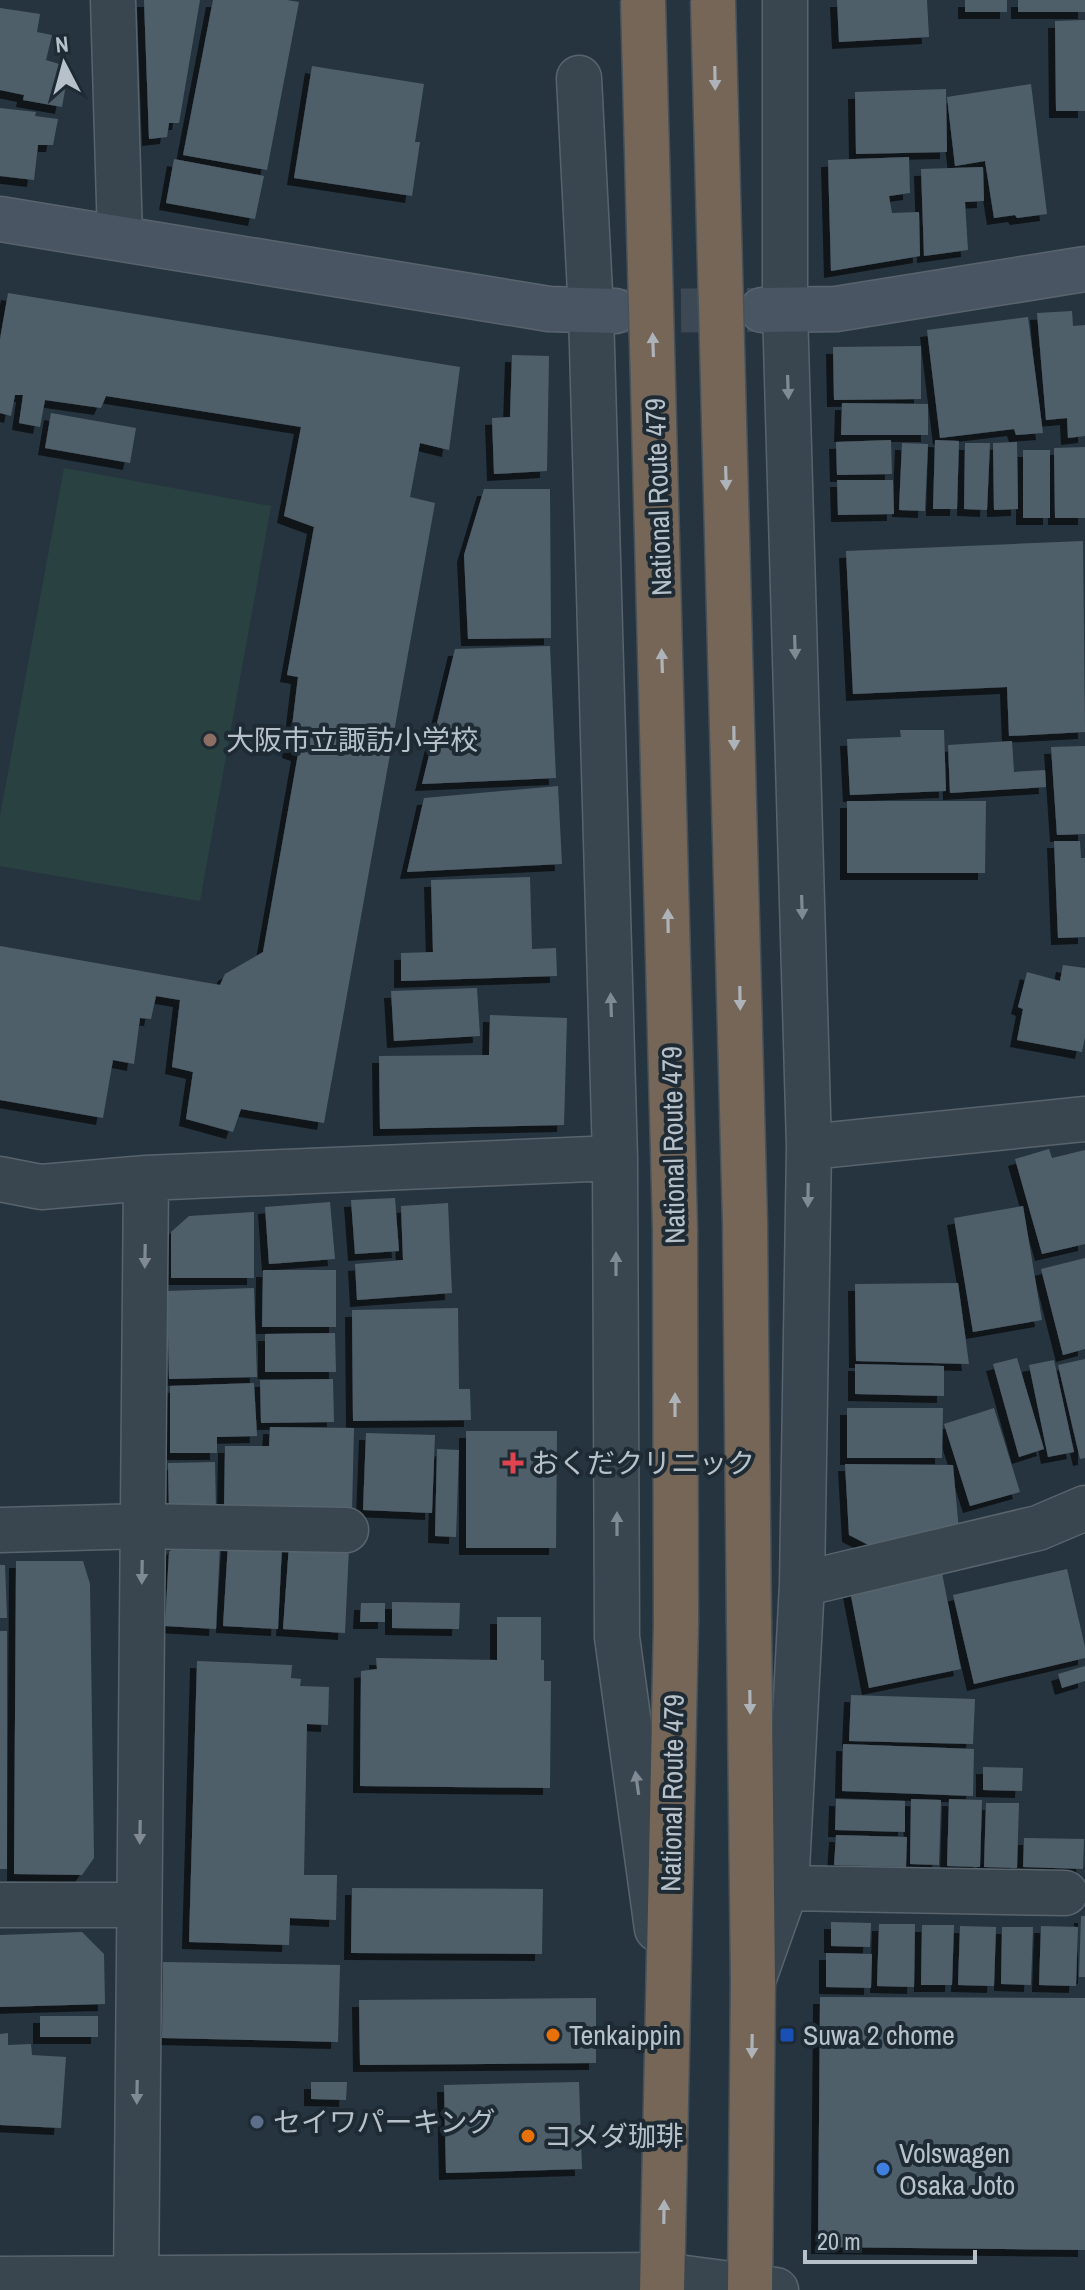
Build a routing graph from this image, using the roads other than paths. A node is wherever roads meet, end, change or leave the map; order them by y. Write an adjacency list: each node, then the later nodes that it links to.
1 (113, 0): 7 (street)
2 (643, 0): 26 (highway, National Route 479, one-way to 2, bridge)
3 (713, 0): 25 (highway, one-way to 25, bridge)
4 (785, 0): 9 (street)
5 (579, 78): 10 (street)
6 (0, 219): 7 (street)
7 (120, 237): 10 (street)
8 (1085, 269): 9 (street)
9 (774, 310): 12 (street, one-way to 12)
10 (603, 311): 13 (street, one-way to 10)
11 (1085, 1119): 12 (street)
12 (809, 1147): 20 (street, one-way to 20)
13 (615, 1158): 14 (street); 26 (street, one-way to 13)
14 (146, 1178): 15 (street); 17 (street, one-way to 17)
15 (0, 1179)
16 (1085, 1508): 20 (street)
17 (143, 1526): 18 (street); 19 (street); 24 (street, one-way to 24)
18 (0, 1530)
19 (346, 1530)
20 (802, 1584): 21 (street)
21 (786, 1888): 22 (street); 25 (street)
22 (1065, 1893)
23 (0, 1905): 24 (street)
24 (139, 1905): 29 (street, one-way to 29)
25 (753, 1982): 30 (highway, one-way to 30)
26 (667, 1999): 28 (highway, National Route 479, one-way to 26)
27 (0, 2279): 29 (street)
28 (662, 2282): 29 (street); 30 (street)
29 (136, 2284)
30 (759, 2289)

